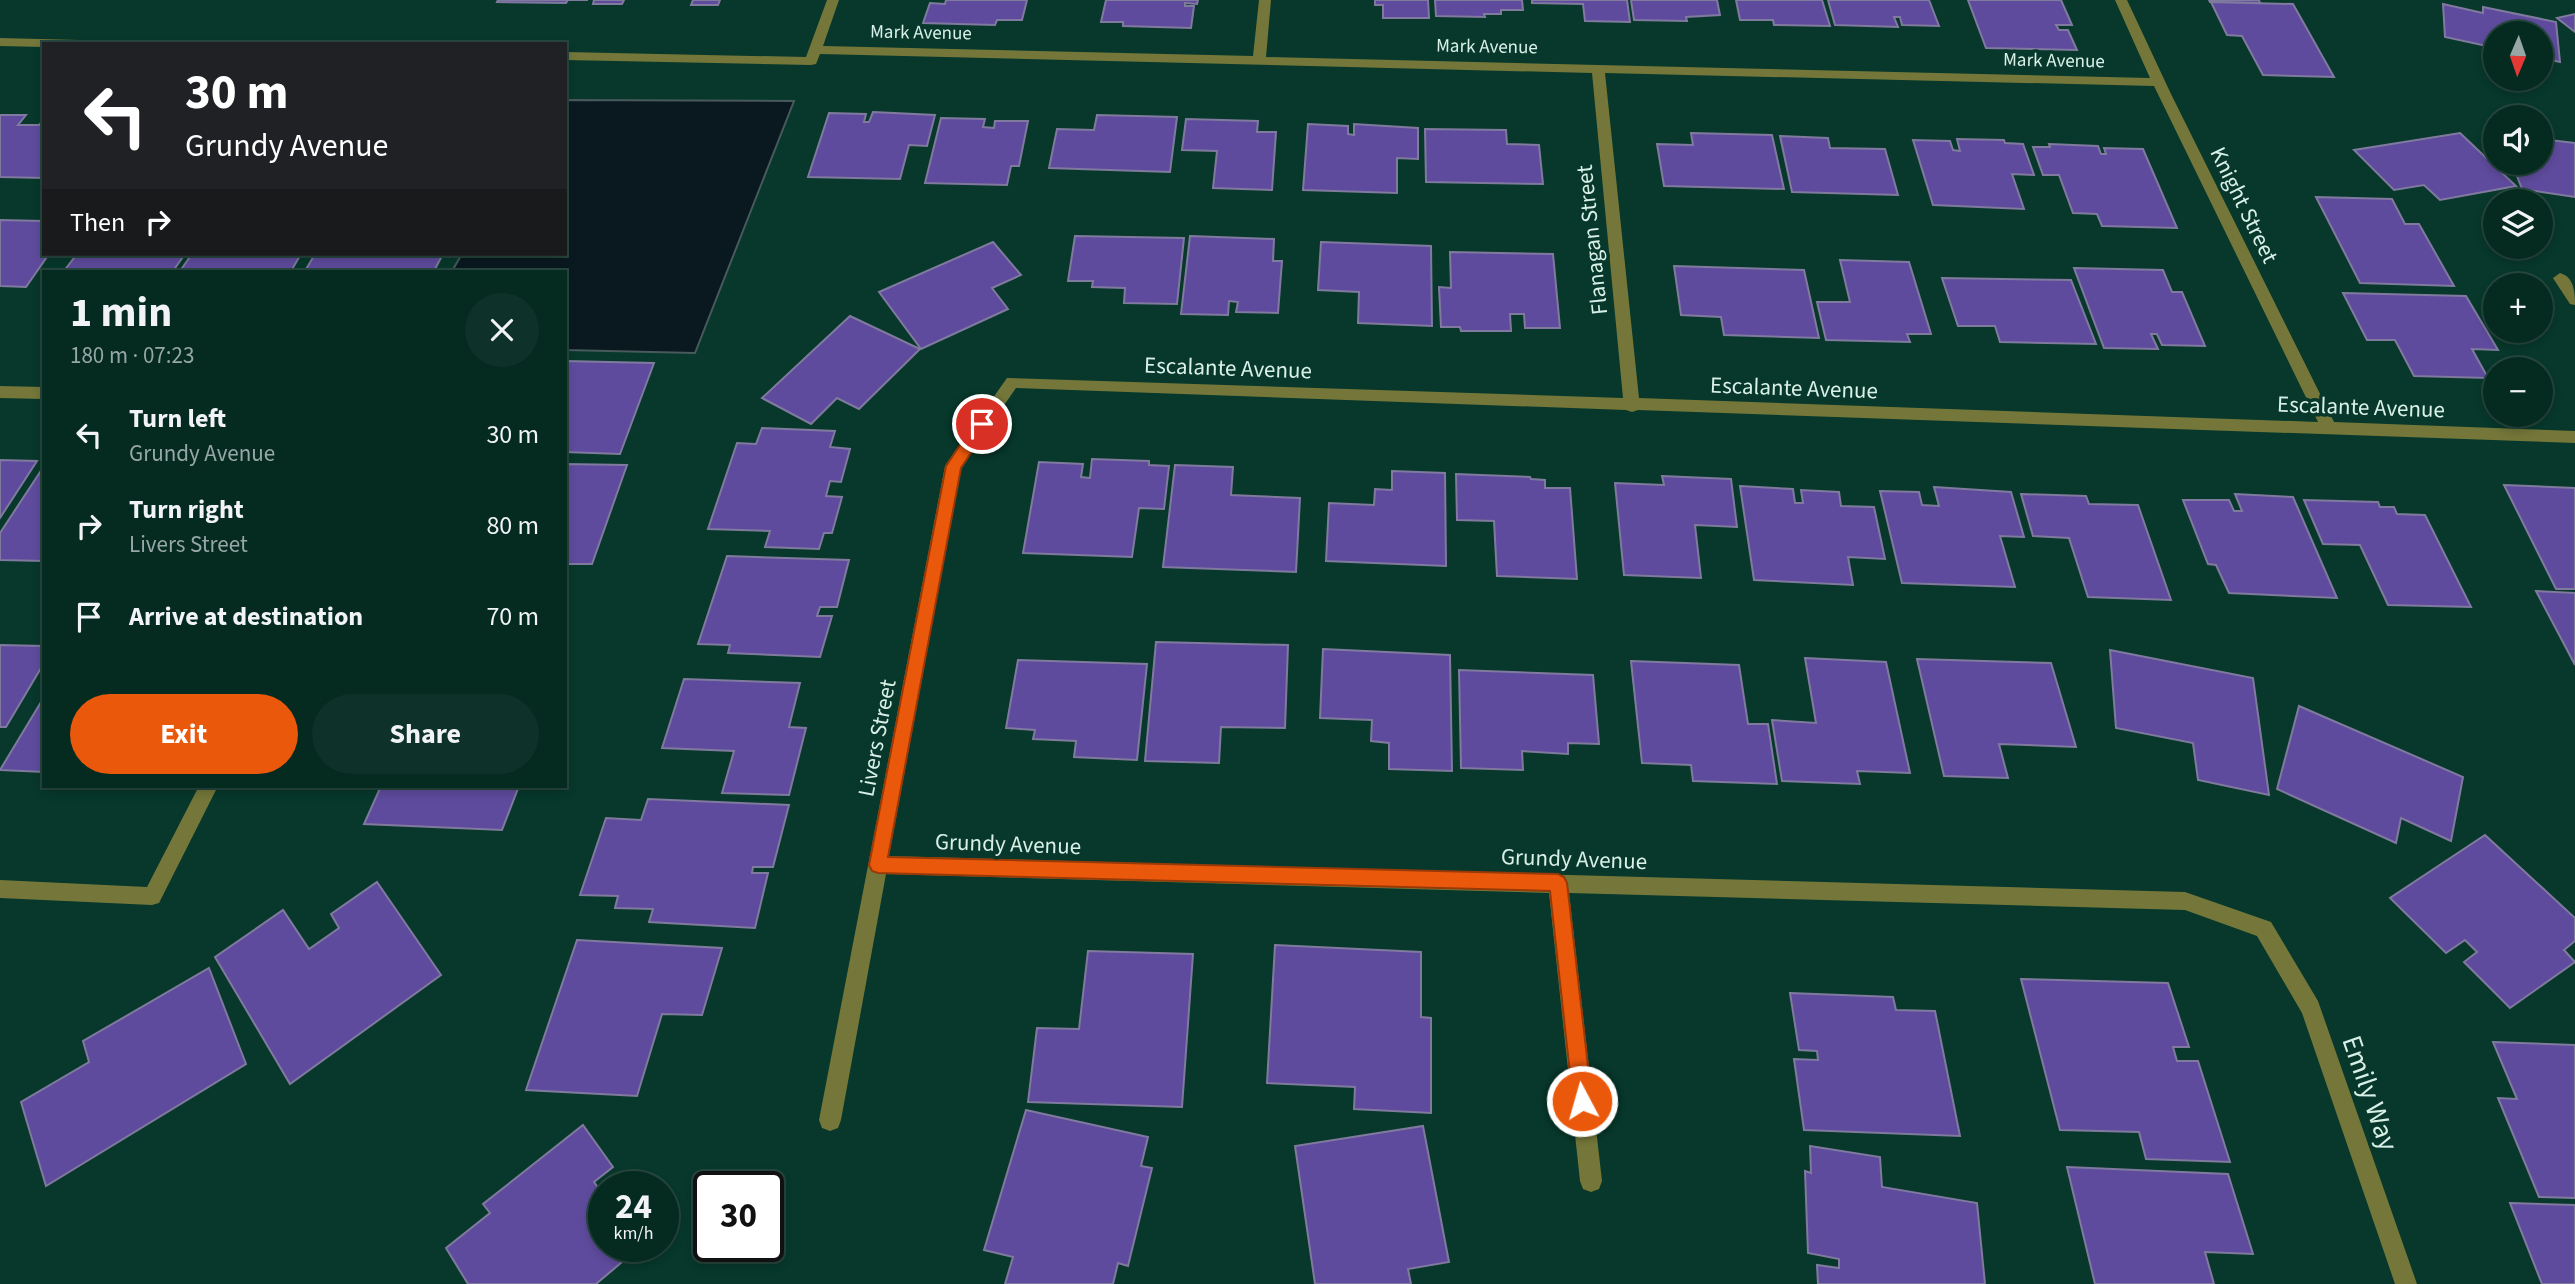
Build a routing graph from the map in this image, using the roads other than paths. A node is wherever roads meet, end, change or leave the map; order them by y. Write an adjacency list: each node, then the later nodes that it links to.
1 (833, 0): 7 (street)
2 (1265, 0): 8 (street)
3 (2121, 0): 10 (street, Knight Street)
4 (0, 42): 5 (street)
5 (42, 43)
6 (567, 55): 7 (street, Mark Avenue)
7 (813, 56): 8 (street, Mark Avenue)
8 (1259, 61): 9 (street, Mark Avenue)
9 (1598, 69): 10 (street, Mark Avenue); 16 (street, Flanagan Street)
10 (2159, 82): 17 (street, Knight Street)
11 (2560, 278): 12 (street)
12 (2575, 300)
13 (1012, 382): 16 (street, Escalante Avenue); 20 (street, Livers Street)
14 (0, 391): 15 (street)
15 (42, 393)
16 (1632, 406): 17 (street, Escalante Avenue)
17 (2329, 428): 18 (street, Escalante Avenue)
18 (2575, 437)
19 (208, 788): 22 (street)
20 (878, 865): 21 (street, Grundy Avenue); 24 (street, Livers Street)
21 (1558, 883): 23 (street, Grundy Avenue); 25 (street)
22 (0, 889)
23 (2264, 929): 26 (street, Emily Way)
24 (830, 1120)
25 (1591, 1181)
26 (2406, 1284)

